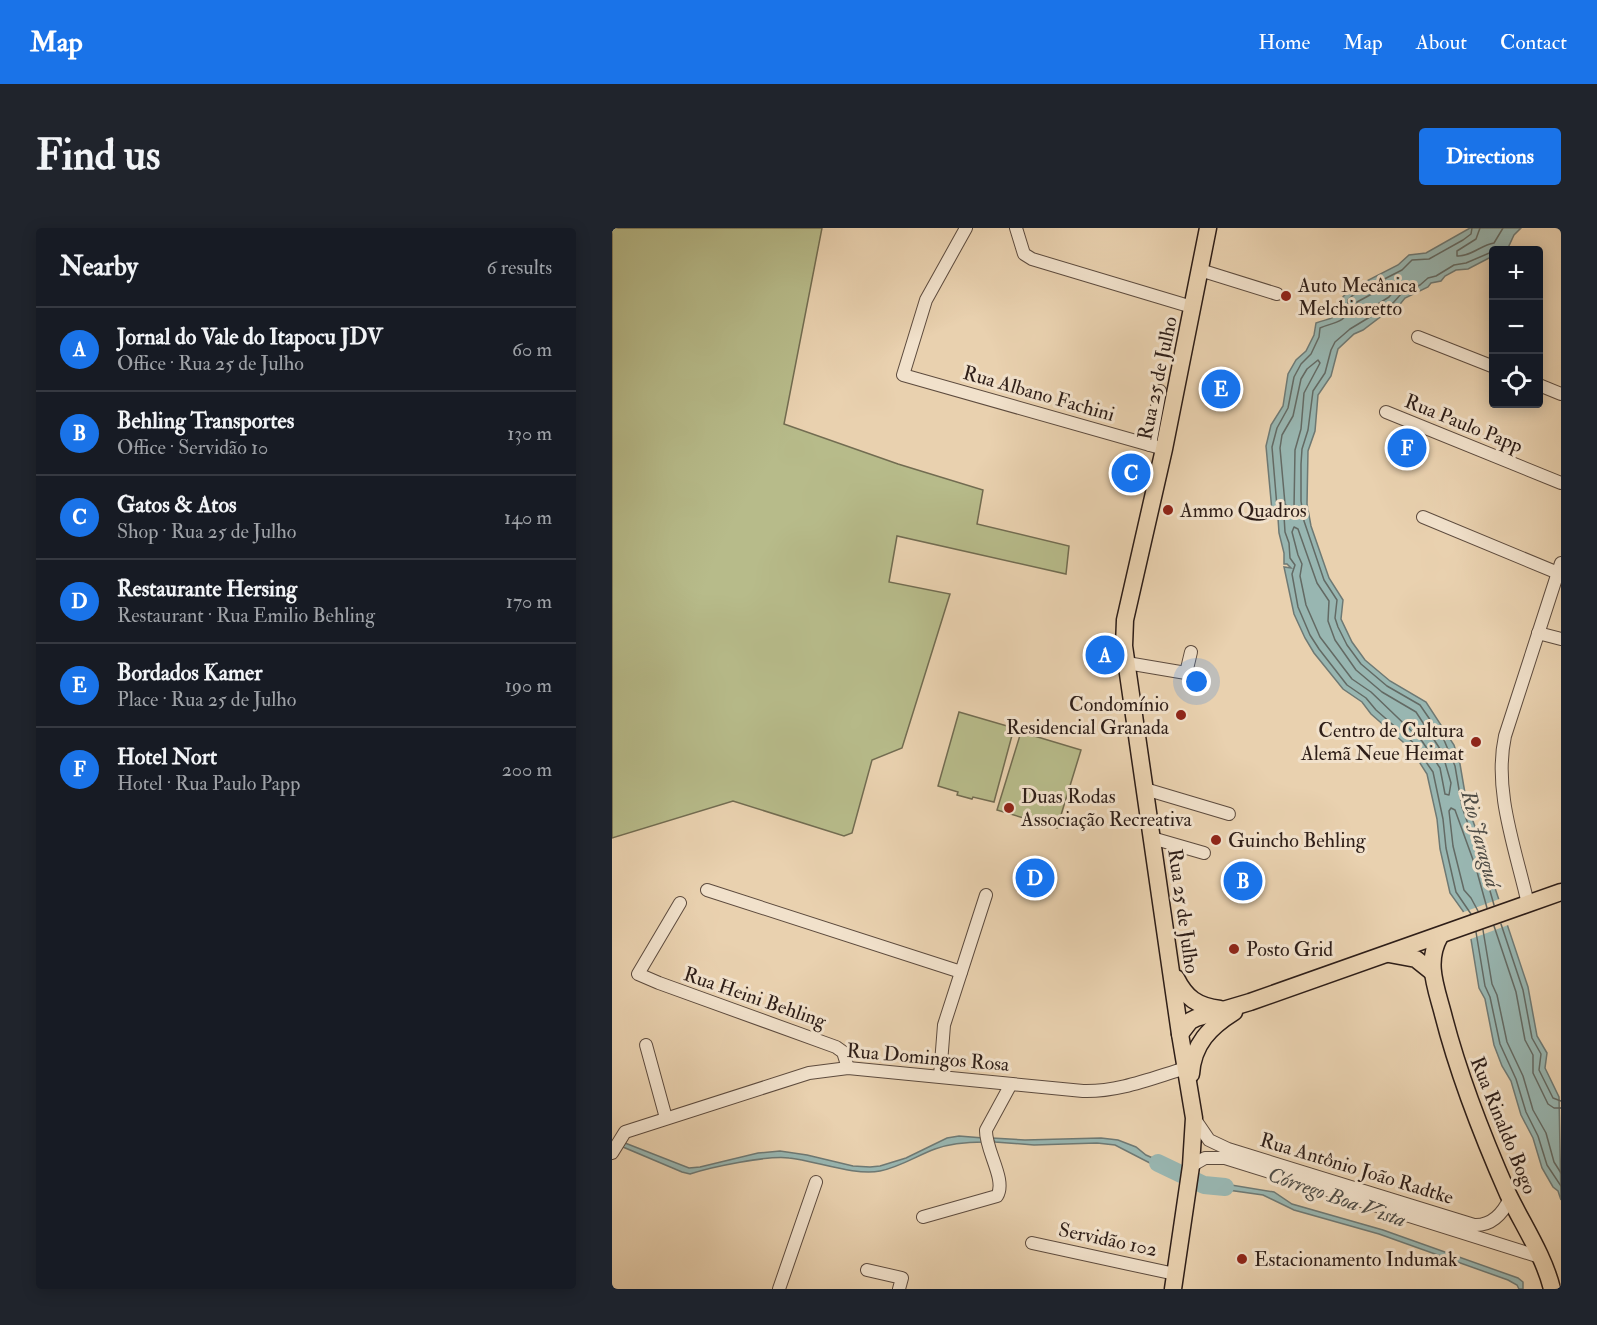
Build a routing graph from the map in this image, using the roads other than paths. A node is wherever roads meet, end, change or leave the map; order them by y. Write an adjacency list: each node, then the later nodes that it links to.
1 (966, 228): 13 (street, Rua Albano Fachini)
2 (1016, 228): 6 (street)
3 (1208, 228): 4 (main road, Rua 25 de Julho)
4 (1200, 270): 5 (street); 6 (main road, Rua 25 de Julho)
5 (1277, 294)
6 (1192, 307): 13 (main road, Rua 25 de Julho)
7 (1418, 337): 8 (street)
8 (1489, 365)
9 (1543, 387): 11 (street)
10 (1160, 391): 13 (street)
11 (1561, 394)
12 (1386, 412): 14 (street, Rua Paulo Papp)
13 (1157, 447): 20 (main road, Rua 25 de Julho)
14 (1561, 483)
15 (1423, 517): 16 (street)
16 (1559, 568): 17 (street)
17 (1538, 633): 18 (street); 29 (street)
18 (1561, 639)
19 (1191, 652): 20 (street)
20 (1127, 663): 21 (main road, Rua 25 de Julho)
21 (1145, 789): 22 (street); 23 (main road, Rua 25 de Julho)
22 (1229, 814)
23 (1152, 838): 24 (street); 32 (main road, Rua 25 de Julho)
24 (1204, 853)
25 (707, 890): 34 (street)
26 (1561, 892): 29 (main road)
27 (986, 896): 34 (street)
28 (680, 903): 39 (street, Rua Heini Behling)
29 (1522, 907): 30 (main road)
30 (1445, 934): 31 (main road); 33 (main road, Rua Rinaldo Bogo)
31 (1389, 954): 33 (main road); 35 (main road)
32 (1171, 969): 36 (main road); 37 (main road, Rua 25 de Julho)
33 (1431, 971): 49 (main road, Rua Rinaldo Bogo)
34 (961, 972): 41 (street)
35 (1250, 1002): 36 (main road); 43 (main road)
36 (1224, 1010): 37 (main road)
37 (1180, 1034): 40 (main road, Rua 25 de Julho)
38 (646, 1045): 44 (street)
39 (848, 1068): 41 (street, Rua Domingos Rosa); 44 (street, Rua Domingos Rosa)
40 (1186, 1068): 42 (street, Rua Domingos Rosa); 43 (main road, Rua 25 de Julho)
41 (940, 1076): 42 (street, Rua Domingos Rosa)
42 (1011, 1084): 50 (street)
43 (1190, 1091): 45 (main road)
44 (666, 1118): 46 (street, Rua Domingos Rosa)
45 (1194, 1118): 47 (main road); 49 (street, Rua Antônio João Radtke)
46 (613, 1151)
47 (1190, 1173): 52 (street, Rua Antônio João Radtke); 54 (main road)
48 (816, 1182): 55 (street)
49 (1510, 1198): 52 (main road, Rua Rinaldo Bogo)
50 (923, 1217)
51 (1032, 1243): 54 (street, Servidão 102)
52 (1540, 1257): 57 (main road, Rua Rinaldo Bogo)
53 (867, 1270): 56 (street)
54 (1174, 1281)
55 (779, 1289)
56 (899, 1289)
57 (1552, 1289)

